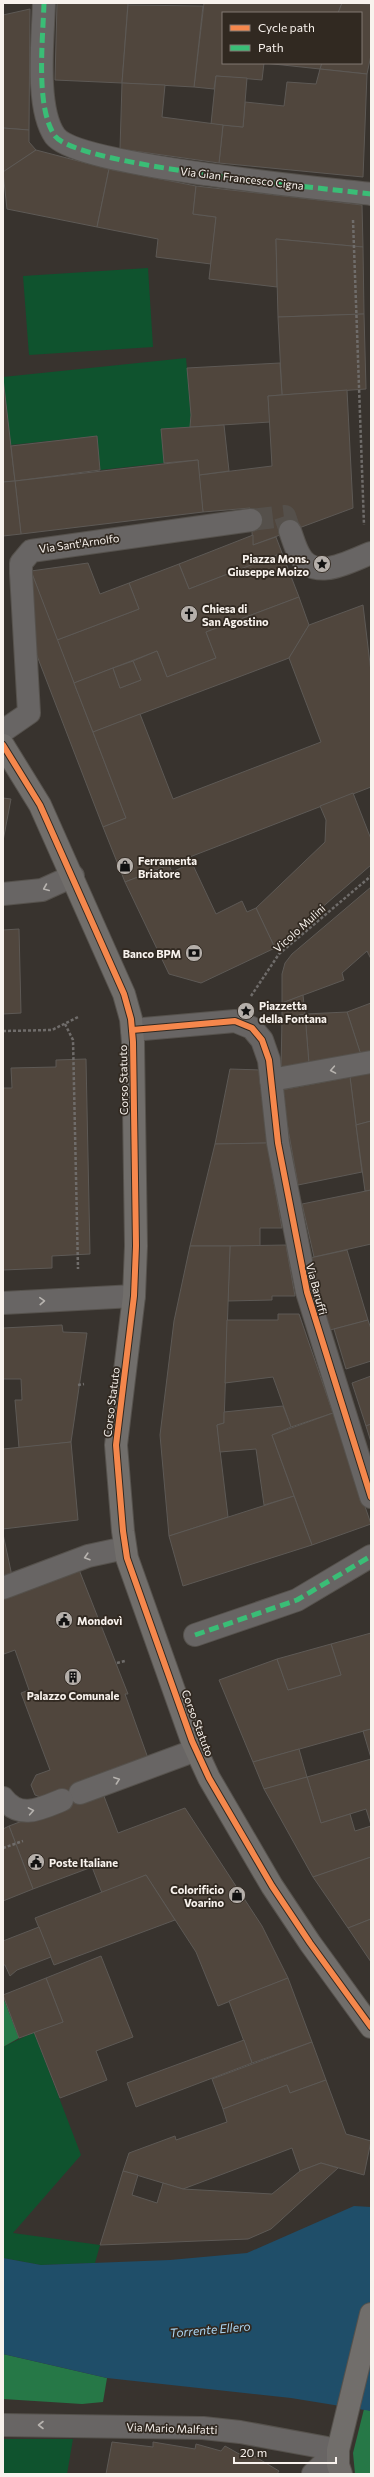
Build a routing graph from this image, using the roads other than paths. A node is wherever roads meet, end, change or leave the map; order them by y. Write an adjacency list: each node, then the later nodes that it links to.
1 (44, 3): 2 (street, Via Gian Francesco Cigna)
2 (362, 193)
3 (251, 520): 6 (street, Via Sant'Arnolfo)
4 (290, 531): 5 (street)
5 (368, 554)
6 (3, 731)
7 (3, 745): 8 (main road, Corso Statuto)
8 (73, 876): 9 (street, one-way to 9); 10 (main road, Corso Statuto)
9 (3, 894)
10 (132, 1030): 12 (street); 13 (main road, Corso Statuto)
11 (371, 1062): 12 (street, one-way to 12)
12 (272, 1080): 15 (street, Via Baruffi)
13 (134, 1296): 14 (street, one-way to 13); 16 (main road, Corso Statuto)
14 (3, 1303)
15 (371, 1497)
16 (125, 1548): 18 (street, one-way to 18); 20 (main road, Corso Statuto)
17 (371, 1556): 19 (street)
18 (3, 1588)
19 (195, 1635)
20 (196, 1750): 21 (street, Corso Statuto, one-way to 20); 22 (main road, Corso Statuto)
21 (3, 1798)
22 (371, 2027)
23 (371, 2314): 25 (main road)
24 (3, 2424): 25 (street, Via Mario Malfatti, one-way to 24)
25 (340, 2441): 26 (street); 27 (main road)
26 (313, 2474)
27 (342, 2474)

